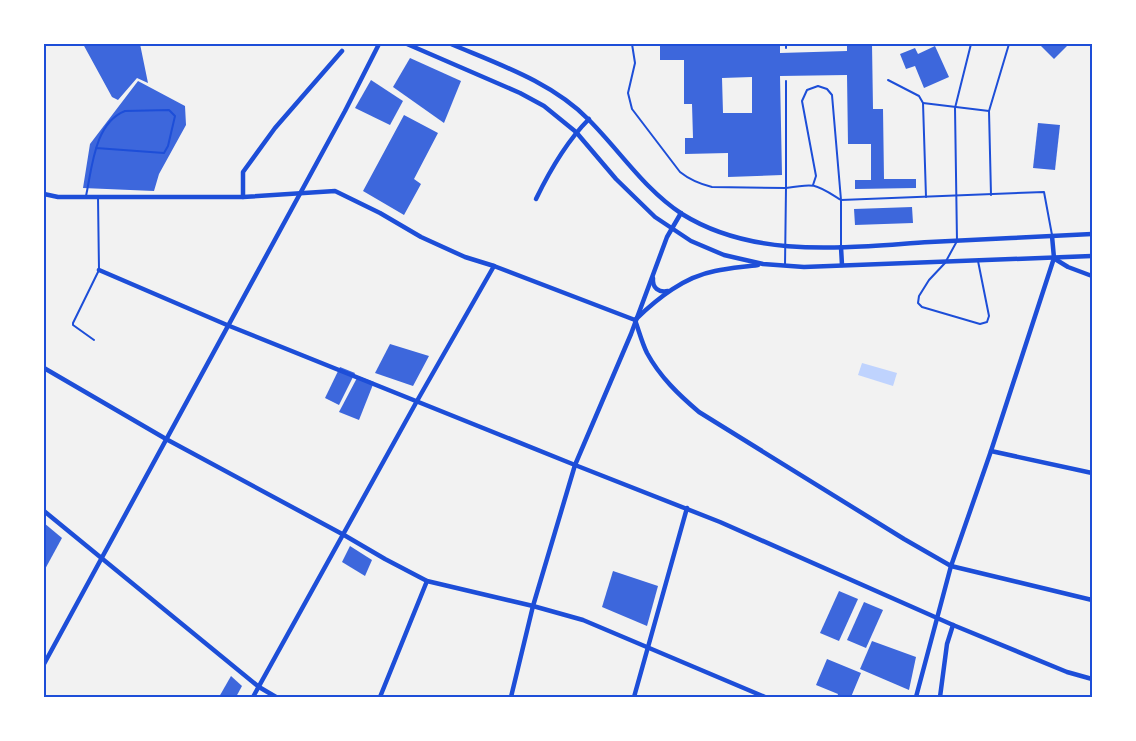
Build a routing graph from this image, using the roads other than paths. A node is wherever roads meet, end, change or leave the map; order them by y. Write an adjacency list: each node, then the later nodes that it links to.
1 (379, 44): 20 (street)
2 (407, 44): 16 (street)
3 (451, 44): 15 (street)
4 (632, 44): 19 (lane)
5 (786, 44): 8 (lane)
6 (971, 44): 13 (lane)
7 (1009, 44): 14 (lane)
8 (786, 48)
9 (342, 51): 25 (street)
10 (888, 80): 12 (lane)
11 (786, 81): 19 (lane)
12 (923, 103): 13 (lane); 26 (lane)
13 (955, 108): 14 (lane); 23 (lane)
14 (989, 111): 22 (lane)
15 (589, 119): 16 (street); 30 (street)
16 (576, 132): 28 (street); 31 (street)
17 (96, 148): 17 (lane); 27 (lane)
18 (813, 185): 19 (lane); 29 (lane); 29 (lane)
19 (786, 188): 35 (lane)
20 (300, 193): 25 (street); 43 (street); 50 (street)
21 (44, 194): 27 (street)
22 (991, 195): 23 (lane); 33 (lane)
23 (956, 196): 26 (lane); 34 (lane)
24 (98, 197): 25 (street); 27 (street); 45 (lane)
25 (243, 197)
26 (926, 197): 29 (lane)
27 (86, 198)
28 (536, 199)
29 (841, 200): 36 (lane)
30 (681, 213): 31 (street); 35 (street)
31 (672, 229): 41 (street); 46 (street)
32 (1092, 234): 33 (street)
33 (1052, 236): 34 (street); 38 (street)
34 (957, 241): 36 (street); 40 (lane)
35 (785, 246): 36 (street); 44 (lane)
36 (841, 247): 42 (street)
37 (1092, 256): 38 (street)
38 (1054, 258): 39 (street); 47 (street); 55 (street)
39 (978, 261): 40 (street); 40 (lane)
40 (945, 263): 42 (street)
41 (762, 264): 44 (street); 48 (street)
42 (842, 265): 44 (street)
43 (494, 266): 49 (street); 53 (street)
44 (785, 266)
45 (98, 270): 50 (street); 51 (lane)
46 (654, 271): 48 (street); 49 (street)
47 (1092, 276)
48 (672, 289): 49 (street)
49 (635, 320): 56 (street); 62 (street)
50 (227, 325): 53 (street); 54 (street)
51 (94, 340)
52 (44, 368): 54 (street)
53 (417, 401): 56 (street); 60 (street)
54 (166, 439): 60 (street); 61 (street)
55 (991, 451): 57 (street); 62 (street)
56 (575, 465): 58 (street); 65 (street)
57 (1092, 472)
58 (687, 508): 66 (street); 68 (street)
59 (44, 511): 61 (street)
60 (344, 535): 63 (street); 71 (street)
61 (101, 558): 69 (street); 71 (street)
62 (951, 566): 64 (street); 66 (street)
63 (428, 581): 65 (street); 74 (street)
64 (1092, 600)
65 (532, 606): 68 (street); 75 (street)
66 (936, 618): 67 (street); 78 (street)
67 (953, 625): 70 (street); 79 (street)
68 (647, 648): 76 (street); 77 (street)
69 (44, 664)
70 (1092, 679)
71 (259, 687): 72 (street); 73 (street)
72 (253, 697)
73 (276, 697)
74 (380, 697)
75 (511, 697)
76 (634, 697)
77 (765, 697)
78 (916, 697)
79 (940, 697)

